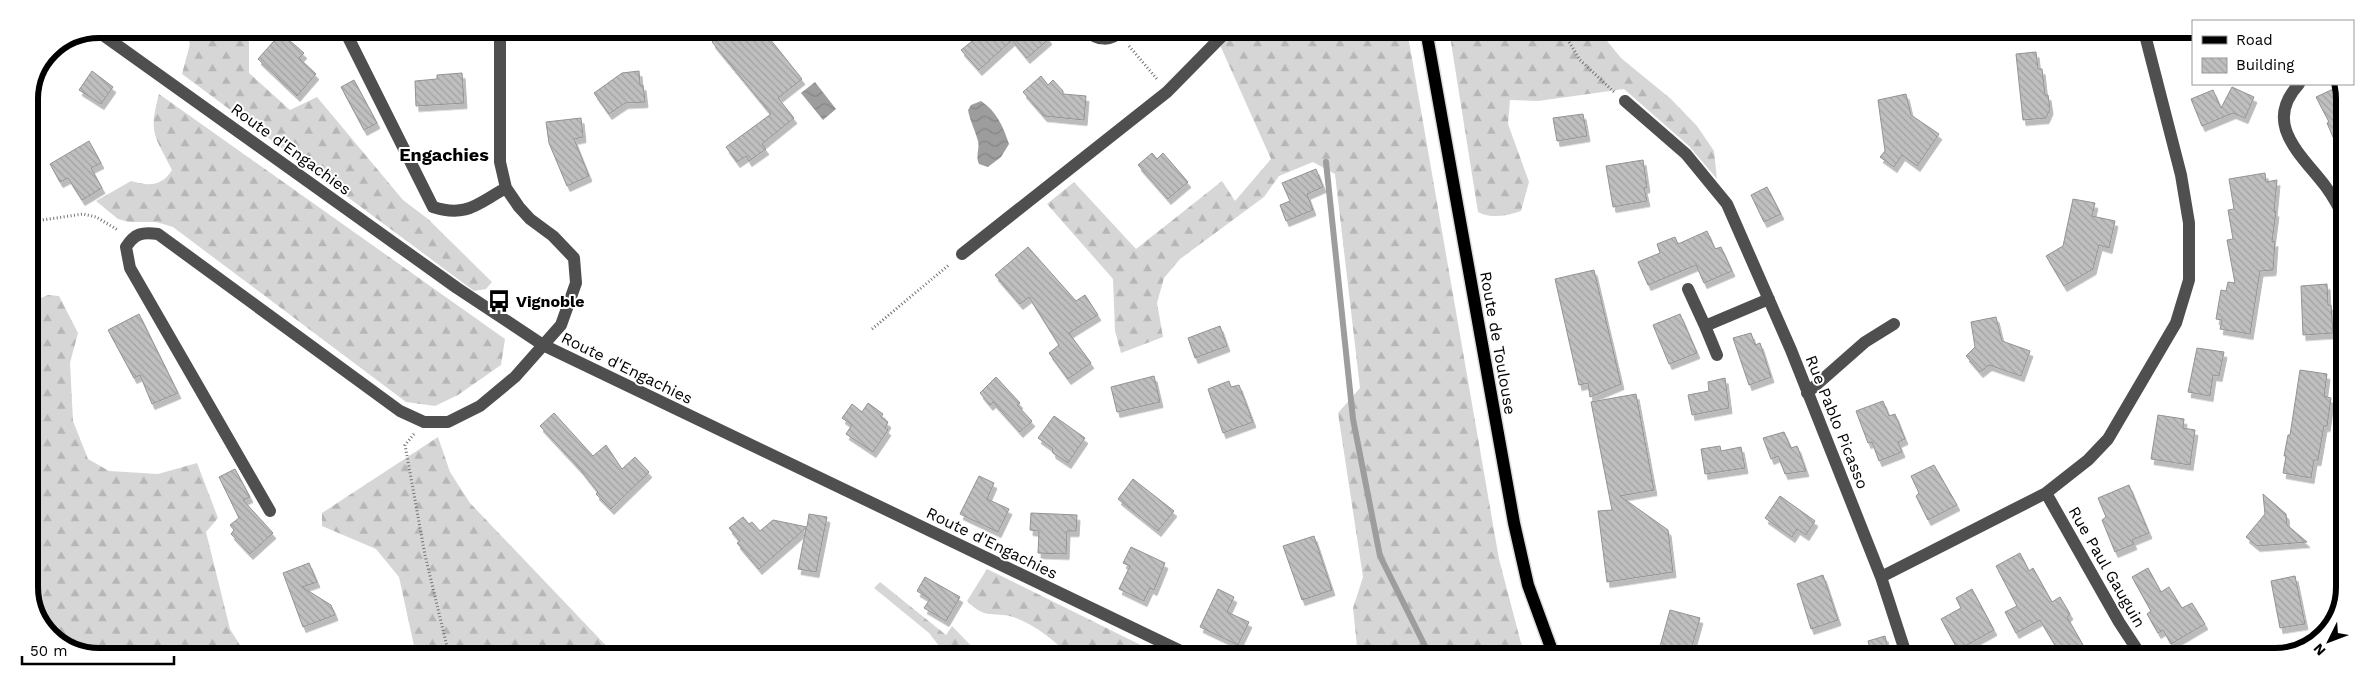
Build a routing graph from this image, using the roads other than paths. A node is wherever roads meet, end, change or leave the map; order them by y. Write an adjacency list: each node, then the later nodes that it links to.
1 (107, 38): 16 (street, Route d'Engachies)
2 (349, 38): 9 (street)
3 (500, 38): 9 (street)
4 (1220, 38): 11 (street)
5 (1427, 38): 23 (main road, Route de Toulouse)
6 (2146, 38): 19 (street)
7 (2298, 85): 10 (street)
8 (1624, 101): 13 (street, Rue Pablo Picasso)
9 (506, 188): 16 (street)
10 (2336, 203)
11 (962, 254)
12 (1688, 289): 15 (street)
13 (1769, 300): 15 (street); 18 (street, Rue Pablo Picasso)
14 (1894, 324): 18 (street)
15 (1705, 326): 17 (street)
16 (542, 345): 20 (street); 22 (street, Route d'Engachies)
17 (1717, 355)
18 (1807, 393): 21 (street, Rue Pablo Picasso)
19 (2046, 493): 21 (street); 25 (street, Rue Paul Gauguin)
20 (270, 511)
21 (1882, 577): 24 (street, Rue Pablo Picasso)
22 (1174, 648)
23 (1551, 648)
24 (1904, 648)
25 (2136, 648)

